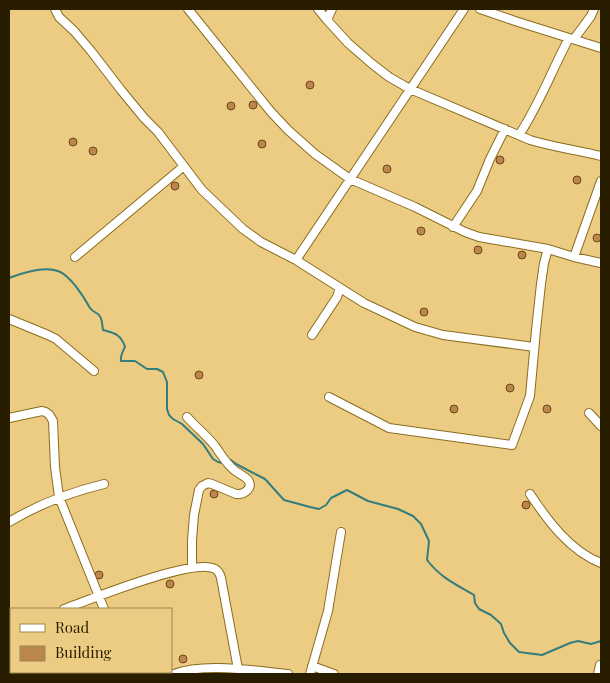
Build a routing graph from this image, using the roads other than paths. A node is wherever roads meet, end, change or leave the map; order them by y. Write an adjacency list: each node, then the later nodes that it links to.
1 (55, 9): 15 (street)
2 (188, 9): 16 (street)
3 (318, 9): 8 (street)
4 (332, 9): 8 (street)
5 (464, 9): 11 (street)
6 (480, 9): 9 (street)
7 (594, 9): 9 (street)
8 (327, 20): 11 (street)
9 (571, 38): 10 (street); 13 (street)
10 (601, 48)
11 (410, 89): 12 (street); 16 (street)
12 (505, 129): 13 (street); 18 (street)
13 (519, 135): 14 (street)
14 (601, 156)
15 (184, 166): 20 (street); 22 (street)
16 (350, 178): 18 (street); 22 (street)
17 (601, 181): 21 (street)
18 (453, 227): 19 (street)
19 (548, 249): 21 (street); 27 (street)
20 (75, 257)
21 (574, 257): 23 (street)
22 (296, 260): 24 (street)
23 (601, 263)
24 (340, 288): 26 (street); 27 (street)
25 (9, 319): 28 (street)
26 (312, 335)
27 (534, 347): 29 (street)
28 (94, 371)
29 (329, 397)
30 (590, 413): 33 (street)
31 (187, 417): 40 (street)
32 (9, 418): 36 (street)
33 (601, 426)
34 (104, 484): 36 (street)
35 (530, 494): 39 (street)
36 (59, 497): 37 (street); 41 (street)
37 (9, 522)
38 (341, 532): 45 (street)
39 (601, 562)
40 (192, 567): 41 (street); 46 (street)
41 (98, 596): 42 (street); 43 (street)
42 (67, 608)
43 (104, 608)
44 (600, 665): 51 (street)
45 (312, 666): 49 (street); 50 (street)
46 (238, 669): 47 (street); 48 (street)
47 (175, 674)
48 (288, 674)
49 (310, 674)
50 (334, 674)
51 (598, 674)

